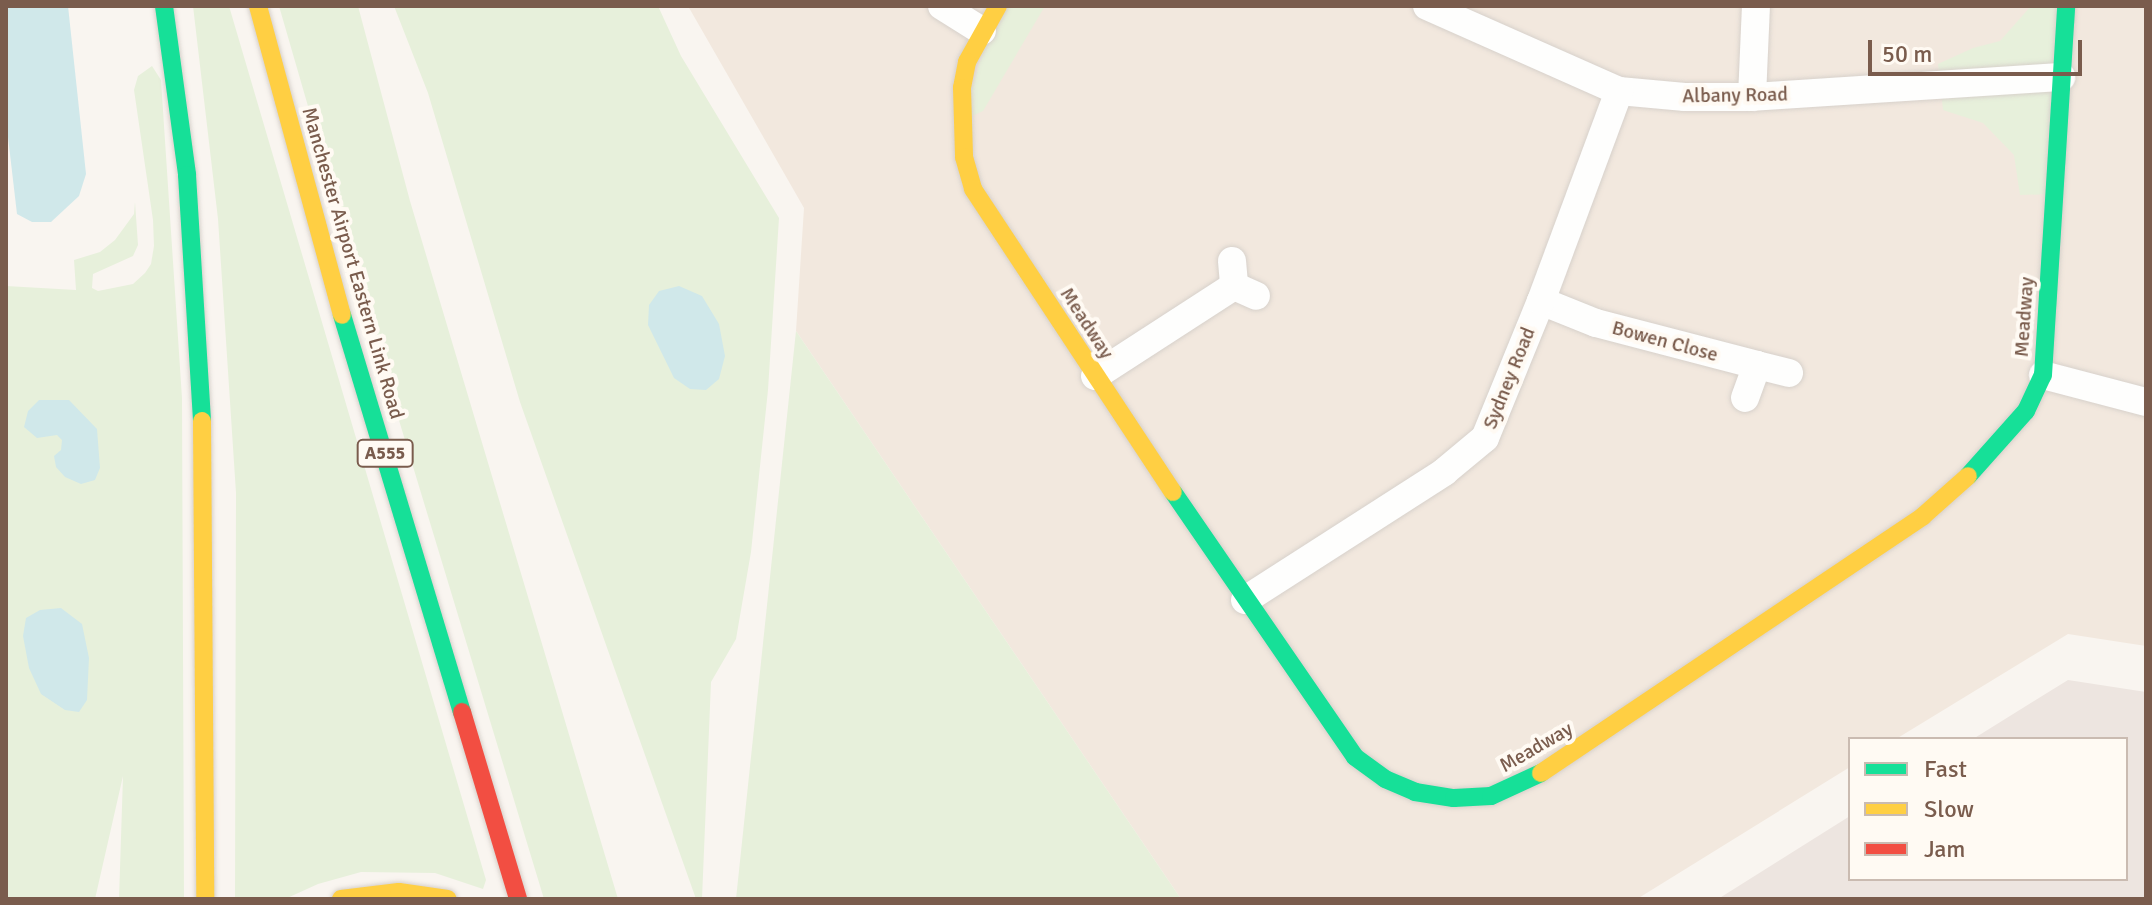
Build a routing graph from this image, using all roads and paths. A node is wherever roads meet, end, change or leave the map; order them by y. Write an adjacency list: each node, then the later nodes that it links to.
1 (164, 6): 21 (main road)
2 (258, 6): 24 (main road, Manchester Airport Eastern Link Road / A555)
3 (942, 6): 8 (street)
4 (998, 6): 8 (main road)
5 (1427, 6): 10 (street, Albany Road)
6 (1756, 6): 11 (street)
7 (2066, 6): 9 (main road, Meadway)
8 (982, 31): 17 (main road, Meadway)
9 (2061, 77): 11 (street, Albany Road); 16 (main road, Meadway)
10 (1619, 91): 11 (street, Albany Road); 13 (street, Sydney Road)
11 (1752, 97)
12 (1241, 281): 17 (street)
13 (1541, 301): 14 (street, Bowen Close); 20 (street, Sydney Road)
14 (1757, 365): 15 (street, Bowen Close); 18 (street)
15 (1789, 373)
16 (2043, 375): 19 (street); 20 (main road, Meadway)
17 (1095, 376): 20 (main road, Meadway)
18 (1745, 398)
19 (2146, 402)
20 (1245, 600)
21 (205, 899)
22 (341, 899): 23 (main road)
23 (448, 899)
24 (518, 899)

